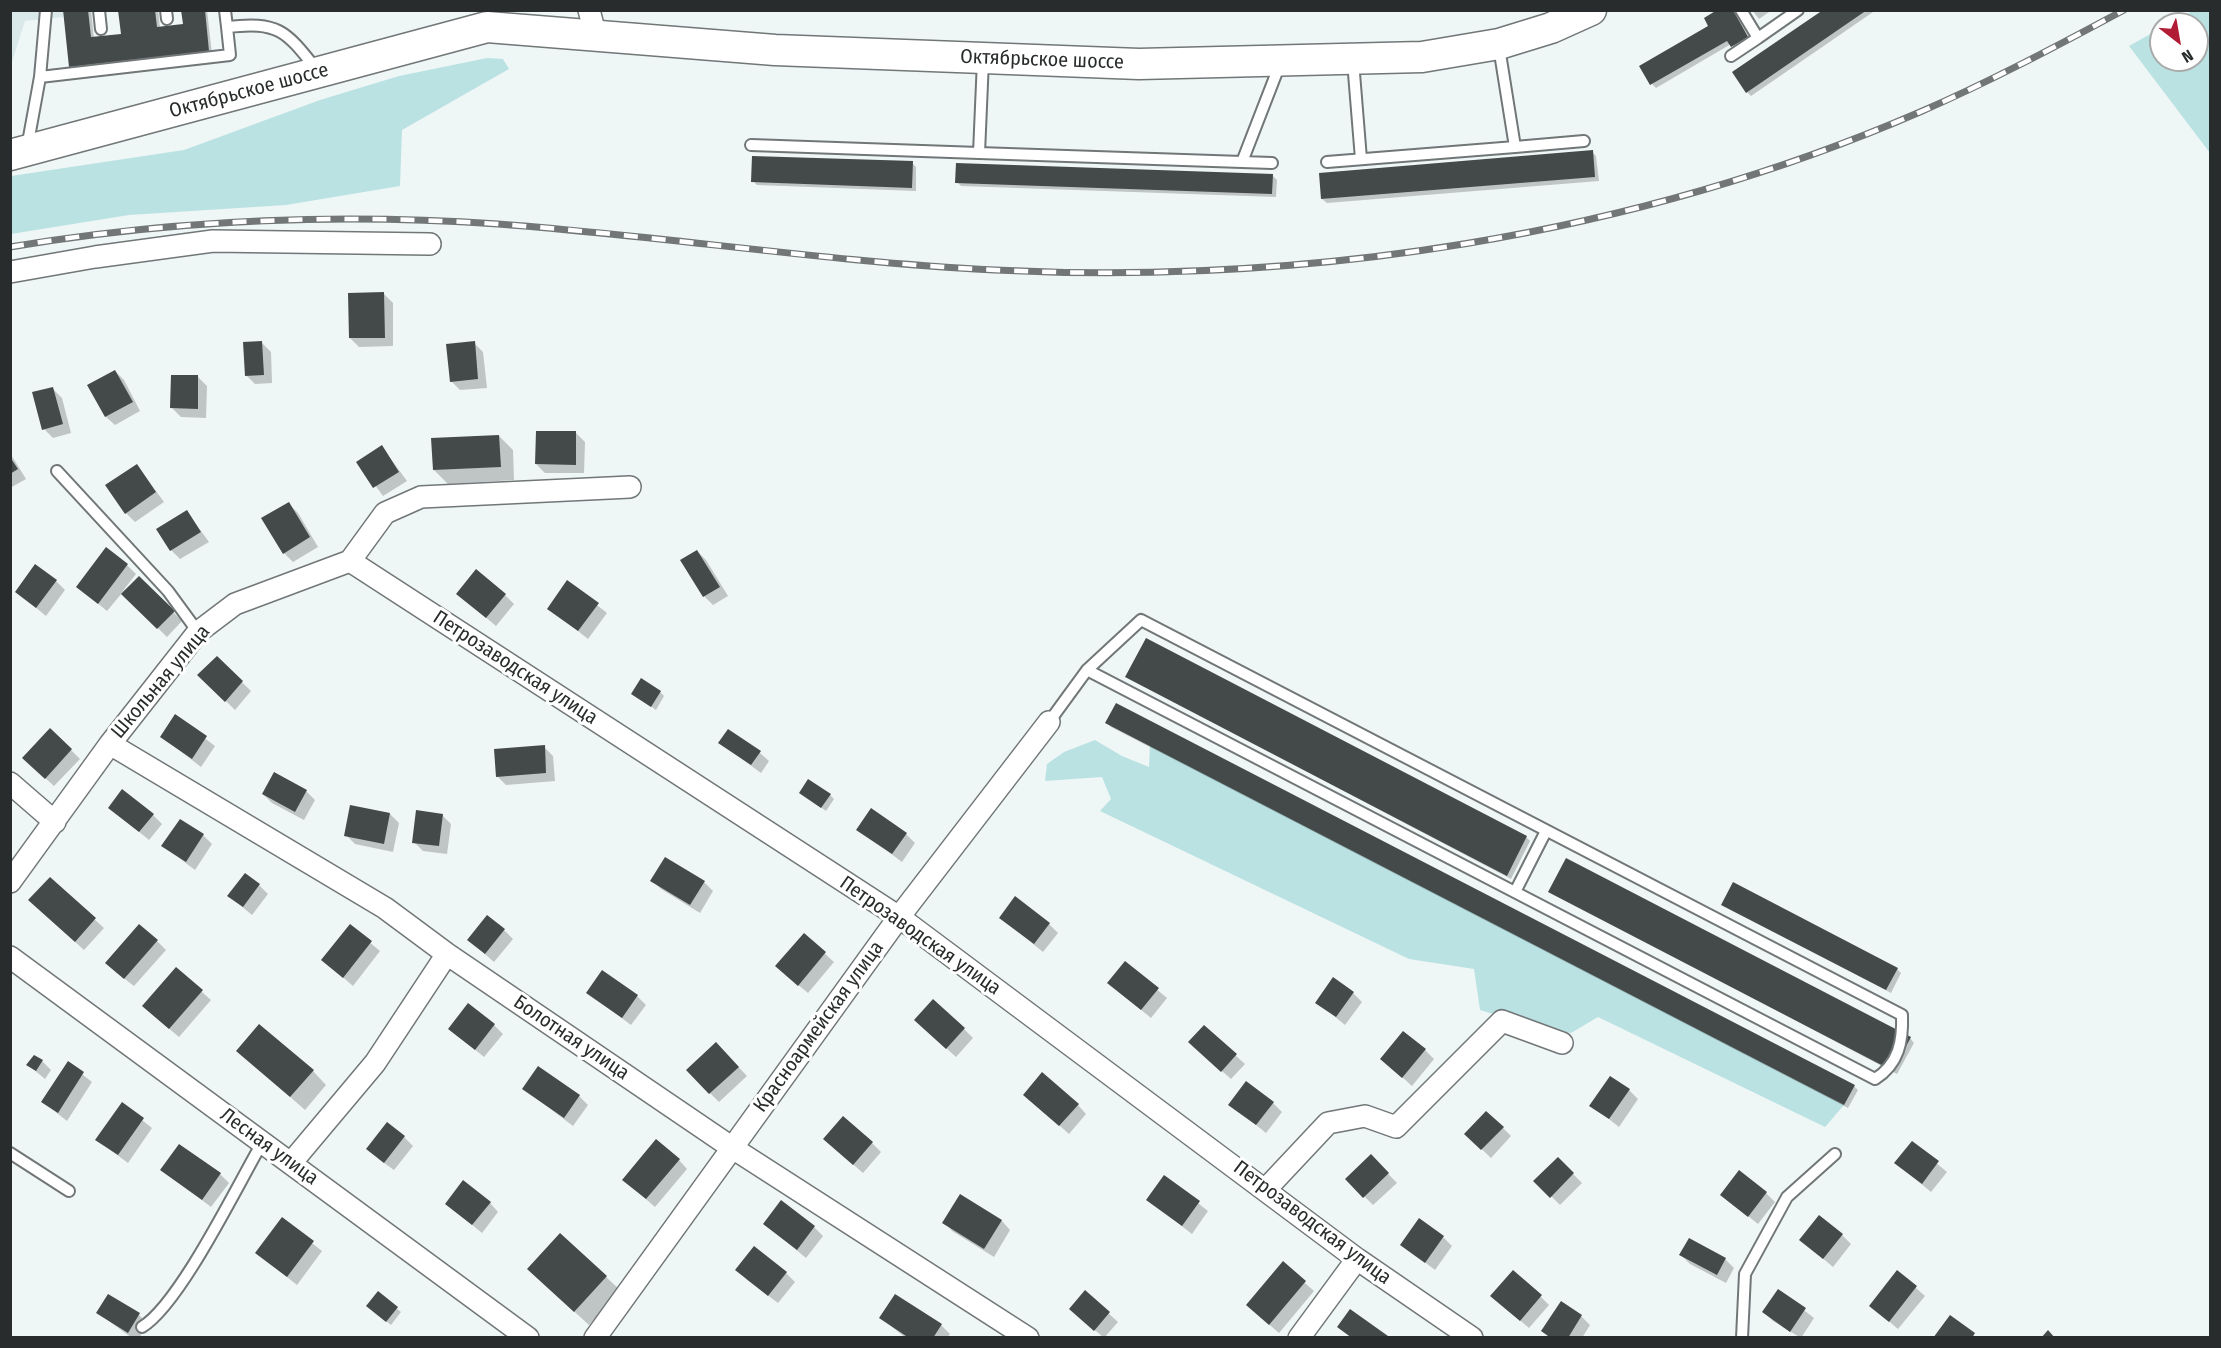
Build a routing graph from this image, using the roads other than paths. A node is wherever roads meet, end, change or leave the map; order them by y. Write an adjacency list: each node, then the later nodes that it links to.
1 (46, 10): 18 (lane)
2 (99, 10): 10 (lane)
3 (225, 10): 9 (lane)
4 (1591, 10): 12 (main road, Октябрьское шоссе)
5 (1741, 10): 11 (lane)
6 (1798, 10): 11 (lane)
7 (499, 19): 8 (main road, Октябрьское шоссе); 17 (main road, Октябрьское шоссе)
8 (592, 24): 14 (main road, Октябрьское шоссе)
9 (227, 27): 17 (lane); 18 (lane)
10 (101, 29)
11 (1758, 38): 13 (lane)
12 (1499, 44): 15 (main road, Октябрьское шоссе); 21 (lane)
13 (1731, 56)
14 (983, 58): 16 (main road, Октябрьское шоссе); 23 (lane)
15 (1353, 60): 16 (main road, Октябрьское шоссе); 24 (lane)
16 (1281, 61): 25 (lane)
17 (320, 72): 22 (main road, Октябрьское шоссе)
18 (40, 76): 22 (lane)
19 (1584, 141): 21 (lane)
20 (751, 145): 23 (lane)
21 (1515, 147): 24 (lane)
22 (18, 153)
23 (979, 153): 25 (lane)
24 (1361, 159): 26 (lane)
25 (1242, 162): 27 (lane)
26 (1327, 162)
27 (1272, 163)
28 (430, 244): 29 (street)
29 (10, 272)
30 (57, 471): 33 (lane)
31 (630, 487): 32 (street)
32 (350, 561): 33 (street, Школьная улица); 42 (street, Петрозаводская улица)
33 (198, 632): 36 (street, Школьная улица)
34 (1087, 670): 35 (lane); 39 (lane); 41 (lane)
35 (1050, 722): 42 (street, Красноармейская улица)
36 (110, 744): 38 (street, Школьная улица); 43 (street, Болотная улица)
37 (10, 783): 38 (street)
38 (56, 822): 40 (street, Школьная улица)
39 (1546, 831): 41 (lane); 41 (lane)
40 (10, 882)
41 (1515, 892)
42 (899, 917): 47 (street, Красноармейская улица); 51 (street, Петрозаводская улица)
43 (447, 954): 47 (street, Болотная улица); 50 (street)
44 (10, 957): 46 (street, Лесная улица)
45 (1562, 1043): 51 (street)
46 (262, 1143): 50 (street, Лесная улица); 54 (lane)
47 (731, 1147): 56 (street, Красноармейская улица); 57 (street, Болотная улица)
48 (10, 1154): 52 (lane)
49 (1835, 1154): 60 (lane)
50 (291, 1163): 55 (street, Лесная улица)
51 (1266, 1189): 53 (street, Петрозаводская улица)
52 (69, 1191)
53 (1357, 1259): 58 (street); 59 (street, Петрозаводская улица)
54 (142, 1327)
55 (528, 1338)
56 (595, 1338)
57 (1028, 1338)
58 (1299, 1338)
59 (1472, 1338)
60 (1742, 1338)

